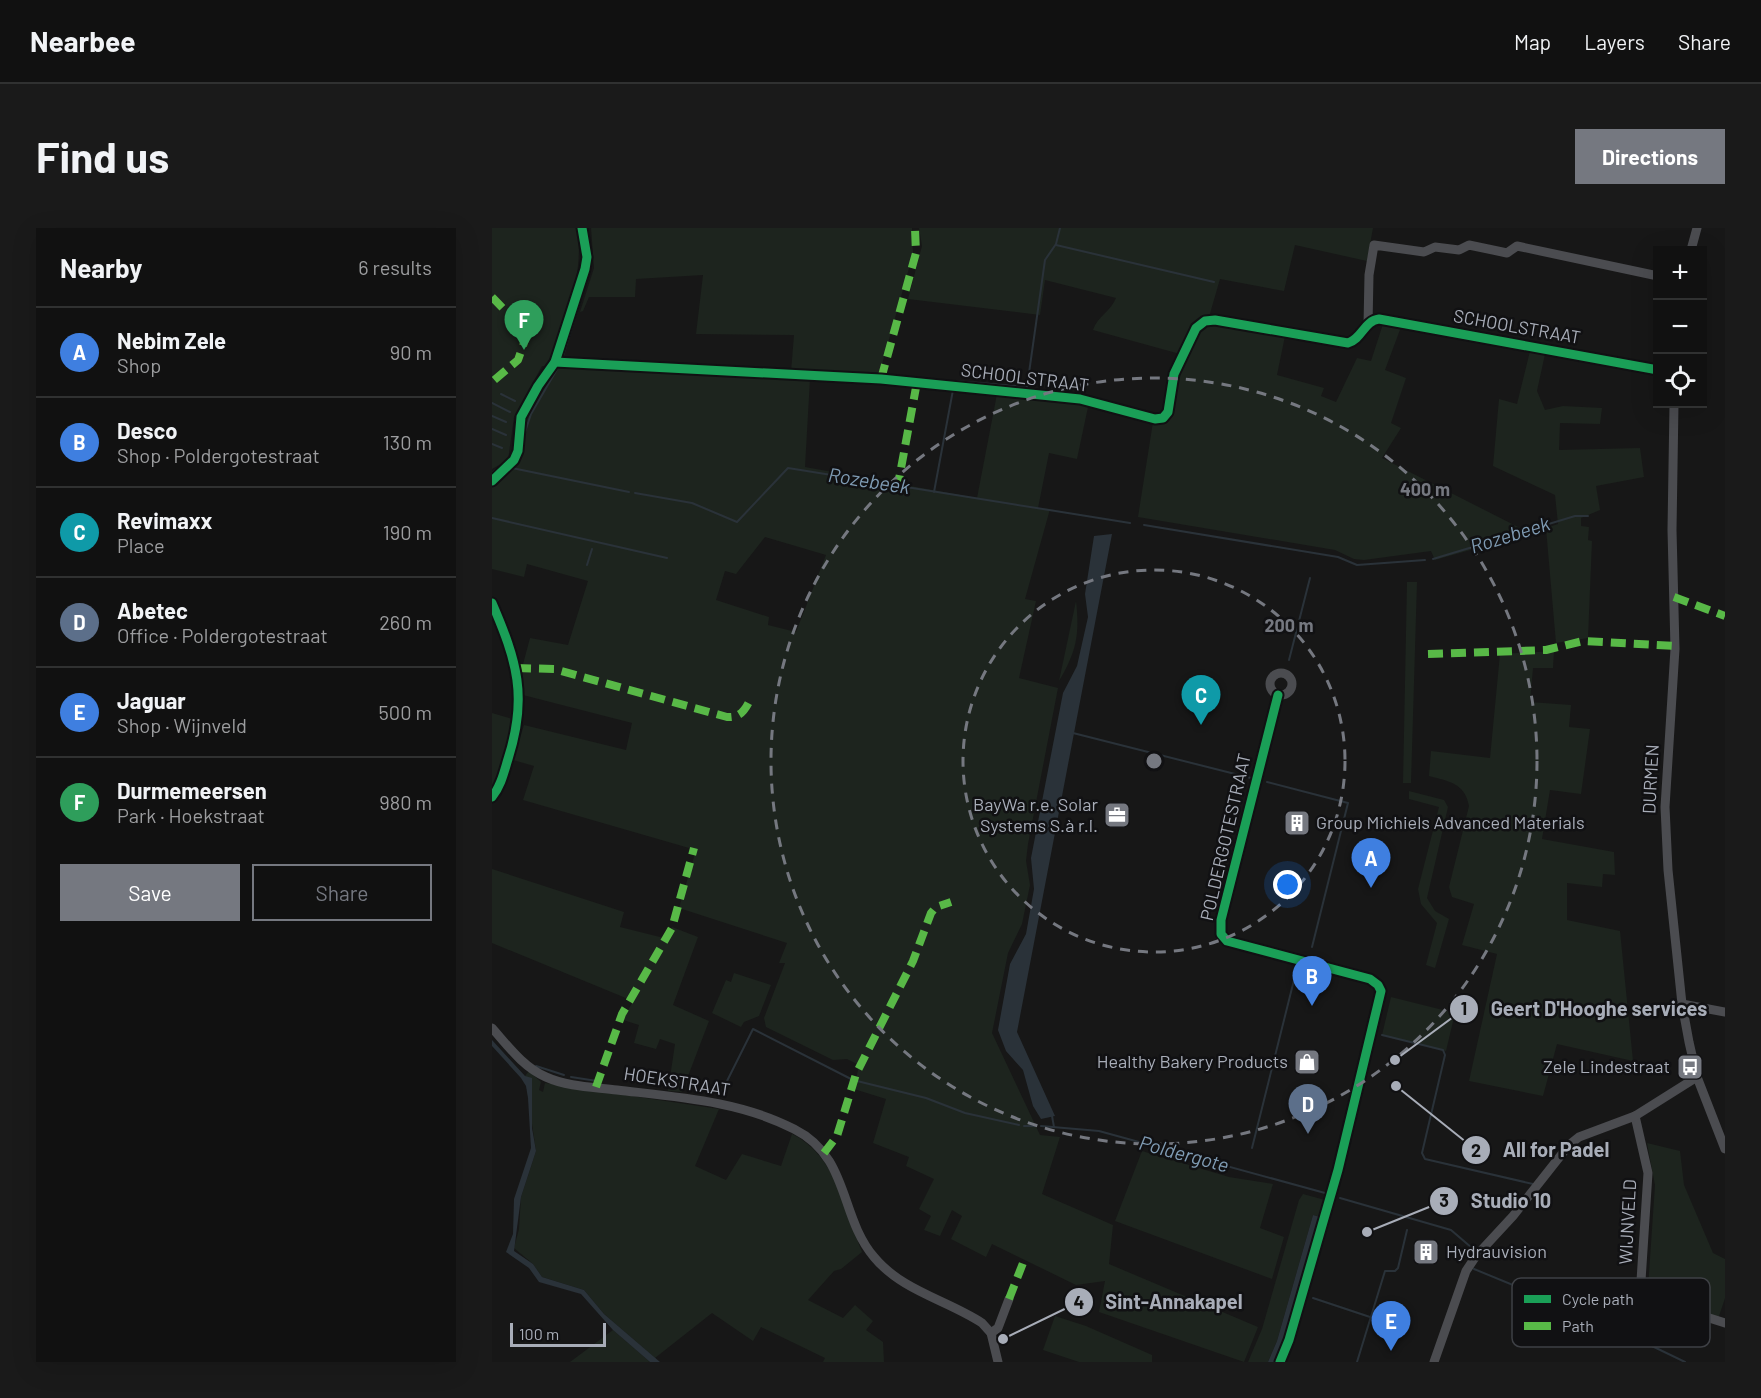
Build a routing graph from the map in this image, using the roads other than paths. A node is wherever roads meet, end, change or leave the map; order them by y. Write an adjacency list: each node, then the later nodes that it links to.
1 (582, 228): 6 (street)
2 (1697, 228): 3 (street)
3 (1692, 246)
4 (1653, 275): 5 (street)
5 (1368, 325): 6 (street, SCHOOLSTRAAT); 7 (street, SCHOOLSTRAAT)
6 (555, 362): 9 (street)
7 (1653, 369)
8 (1674, 408): 13 (street, DURMEN)
9 (492, 481)
10 (492, 603): 12 (street)
11 (1278, 694): 25 (street, POLDERGOTESTRAAT)
12 (492, 797)
13 (1682, 1004): 14 (street); 16 (street, DURMEN)
14 (1725, 1012)
15 (492, 1028): 23 (street, HOEKSTRAAT)
16 (1697, 1077): 17 (street); 18 (street, DURMEN)
17 (1635, 1116): 19 (street, WIJNVELD); 26 (street)
18 (1725, 1149)
19 (1642, 1278)
20 (1009, 1299): 23 (street)
21 (1710, 1318): 22 (street, WIJNVELD)
22 (1725, 1323)
23 (991, 1333): 24 (street)
24 (998, 1362)
25 (1280, 1362)
26 (1434, 1362)

